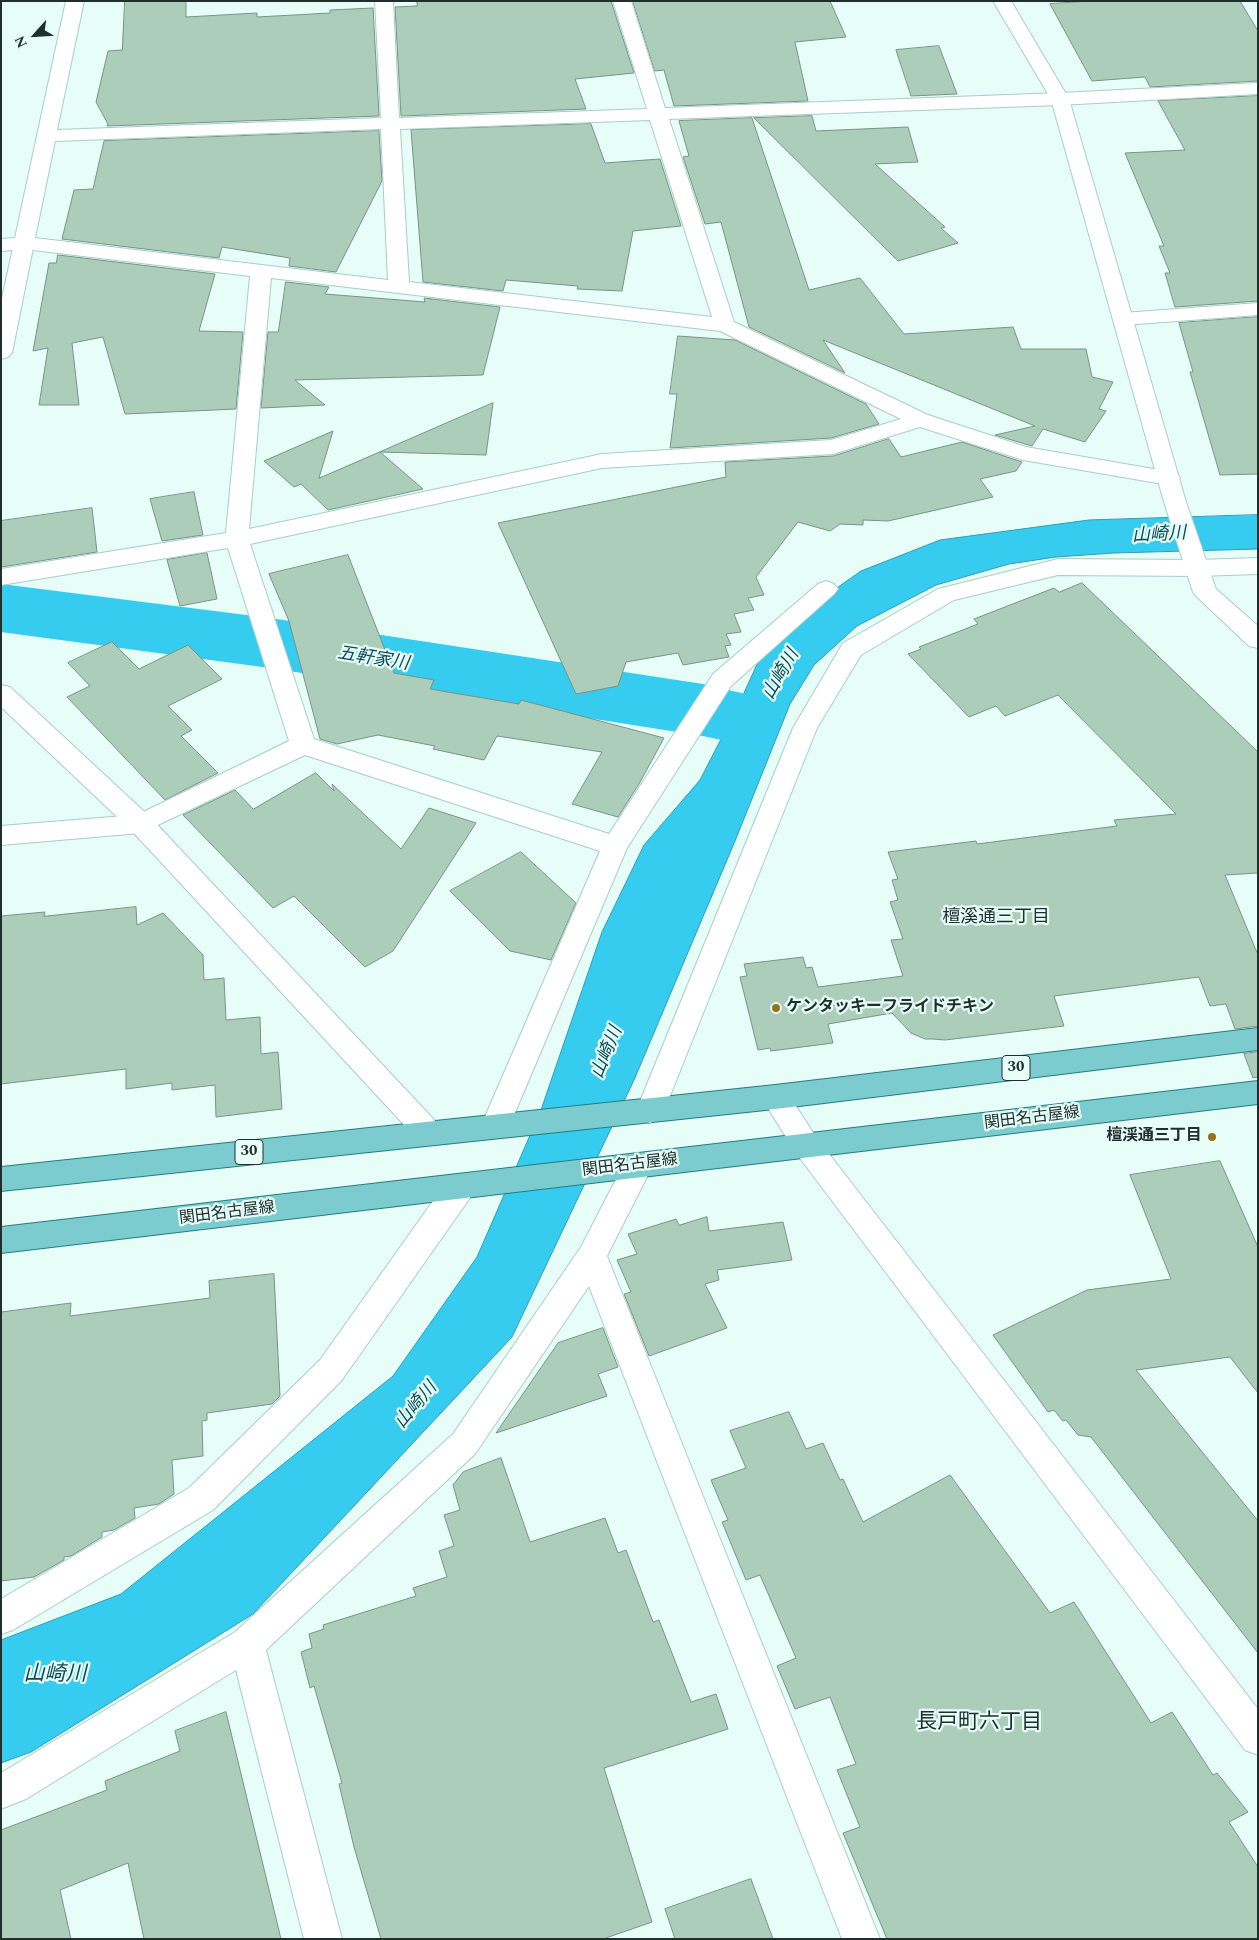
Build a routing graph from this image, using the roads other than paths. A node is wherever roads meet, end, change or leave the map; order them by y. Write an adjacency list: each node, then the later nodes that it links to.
1 (75, 1): 9 (street)
2 (384, 1): 8 (street)
3 (622, 1): 7 (street)
4 (1002, 1): 6 (street)
5 (1258, 88): 6 (street)
6 (1060, 99): 7 (street); 15 (street)
7 (659, 114): 8 (street); 16 (street)
8 (390, 124): 9 (street); 13 (street)
9 (46, 136): 10 (street)
10 (24, 243): 11 (street); 12 (street); 17 (street)
11 (1, 245)
12 (261, 271): 13 (street); 20 (street)
13 (399, 286): 16 (street)
14 (1258, 309): 15 (street)
15 (1123, 319): 19 (street)
16 (724, 325): 18 (street)
17 (1, 353)
18 (920, 420): 19 (street); 20 (street)
19 (1169, 478): 21 (street)
20 (236, 539): 23 (street); 27 (street)
21 (1196, 564): 22 (street); 25 (street); 34 (street)
22 (1258, 566)
23 (1, 577)
24 (826, 589): 30 (street)
25 (1258, 640)
26 (1, 694): 28 (street)
27 (303, 745): 28 (street); 30 (street)
28 (141, 824): 29 (street); 36 (street)
29 (1, 836)
30 (615, 846): 35 (street)
31 (1258, 1039): 33 (main road, 30)
32 (1258, 1092): 37 (main road, 関田名古屋線)
33 (775, 1097): 34 (main road, 30); 37 (street)
34 (650, 1111): 35 (main road, 30)
35 (496, 1126): 36 (main road, 30)
36 (429, 1133): 39 (main road, 30)
37 (806, 1145): 38 (main road, 関田名古屋線); 45 (street)
38 (638, 1165): 40 (main road, 関田名古屋線); 42 (street)
39 (1, 1179)
40 (468, 1185): 41 (main road, 関田名古屋線); 43 (street)
41 (1, 1240)
42 (592, 1256): 44 (street); 48 (street)
43 (1, 1618)
44 (247, 1644): 46 (street); 47 (street)
45 (1258, 1738)
46 (1, 1791)
47 (323, 1939)
48 (861, 1939)

